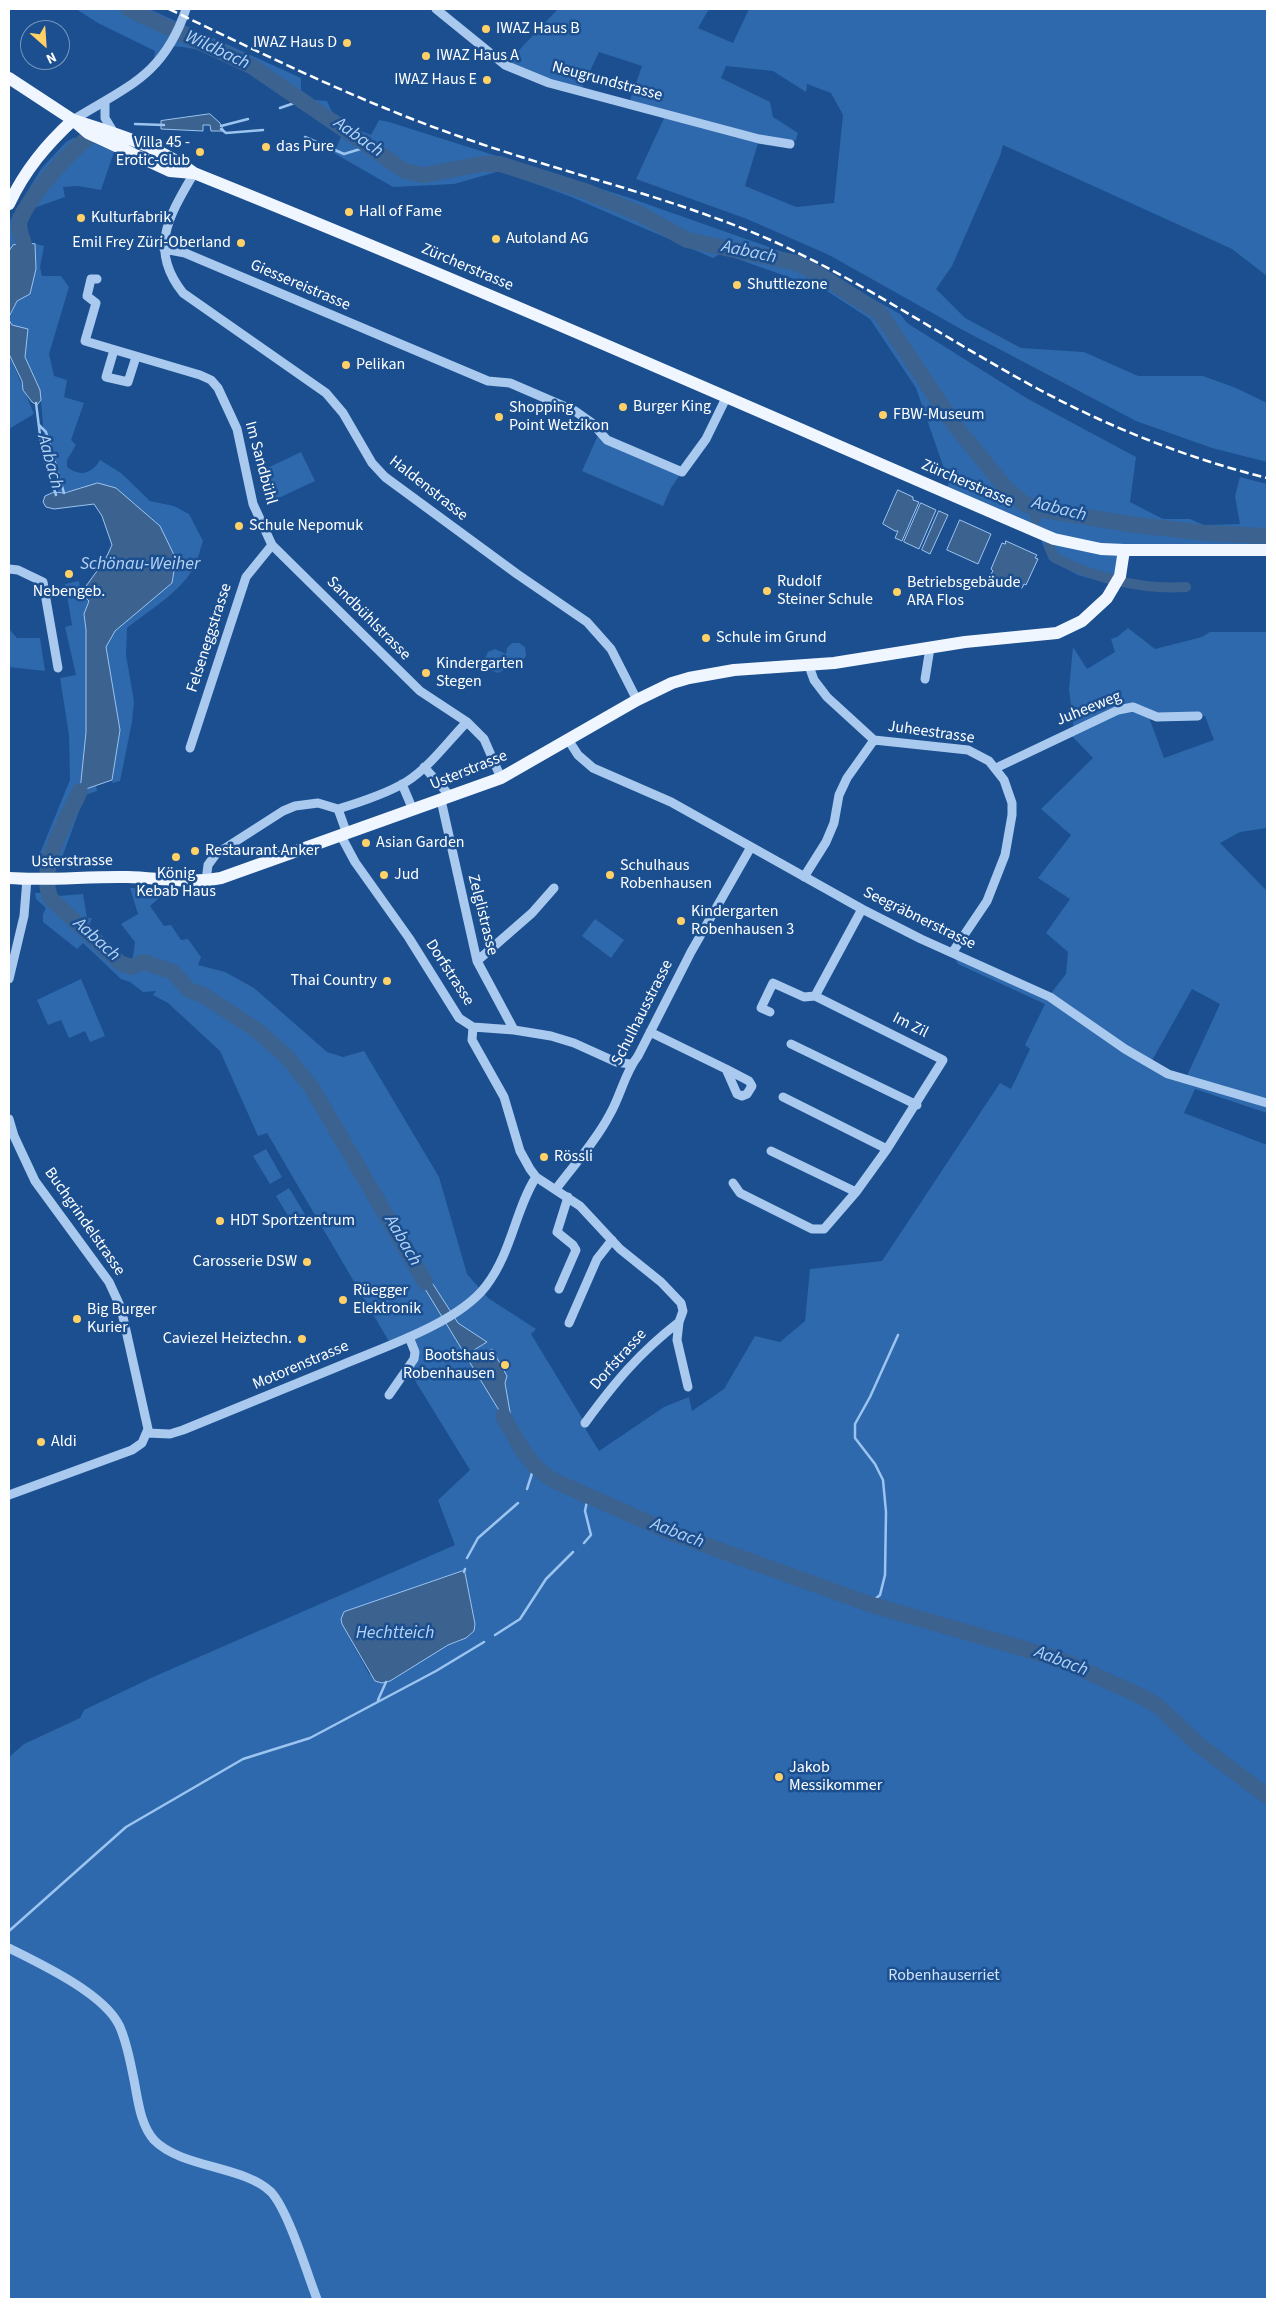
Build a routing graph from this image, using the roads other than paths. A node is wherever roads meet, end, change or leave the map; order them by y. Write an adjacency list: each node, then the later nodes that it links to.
1 (186, 9): 4 (street)
2 (436, 9): 7 (street, Neugrundstrasse)
3 (9, 78): 5 (main road, Zürcherstrasse)
4 (105, 101): 5 (street); 6 (street)
5 (73, 120): 6 (main road, Zürcherstrasse); 8 (main road, Zürcherstrasse); 9 (main road)
6 (114, 134): 8 (main road, Zürcherstrasse)
7 (790, 144)
8 (194, 173): 10 (street, Haldenstrasse); 14 (main road, Zürcherstrasse)
9 (9, 204)
10 (164, 249): 14 (street, Giessereistrasse); 23 (street, Haldenstrasse)
11 (97, 279): 12 (street, Im Sandbühl)
12 (114, 350): 13 (street, Im Sandbühl); 13 (street)
13 (136, 357): 15 (street, Im Sandbühl)
14 (726, 398): 16 (main road, Zürcherstrasse)
15 (272, 545): 25 (street, Sandbühlstrasse); 28 (street, Felseneggstrasse)
16 (1124, 550): 17 (main road, Zürcherstrasse); 19 (main road, Usterstrasse)
17 (1267, 550)
18 (9, 569): 21 (street)
19 (930, 648): 20 (main road, Usterstrasse); 22 (street)
20 (809, 666): 23 (main road, Usterstrasse); 26 (street, Juheestrasse)
21 (58, 668)
22 (925, 679)
23 (637, 700): 27 (main road, Usterstrasse)
24 (1198, 716): 30 (street, Juheeweg)
25 (467, 722): 29 (street); 31 (street, Sandbühlstrasse)
26 (874, 740): 30 (street, Juheestrasse); 38 (street)
27 (568, 741): 31 (main road, Usterstrasse); 37 (street, Seegräbnerstrasse)
28 (190, 748)
29 (424, 767): 32 (street); 33 (street)
30 (996, 768): 44 (street, Juheestrasse)
31 (501, 778): 33 (main road, Usterstrasse)
32 (402, 784): 34 (street); 35 (street)
33 (446, 798): 35 (main road, Usterstrasse); 45 (street, Zelglistrasse)
34 (338, 809): 36 (street, Dorfstrasse); 41 (street)
35 (413, 810): 36 (main road, Usterstrasse)
36 (344, 835): 41 (main road, Usterstrasse); 49 (street, Dorfstrasse)
37 (751, 847): 38 (street, Seegräbnerstrasse); 51 (street, Schulhausstrasse)
38 (804, 876): 43 (street, Seegräbnerstrasse)
39 (9, 878): 40 (main road, Usterstrasse)
40 (34, 879): 41 (main road, Usterstrasse); 46 (street)
41 (206, 880)
42 (554, 888): 45 (street)
43 (862, 909): 44 (street, Seegräbnerstrasse); 47 (street)
44 (952, 953): 56 (street, Seegräbnerstrasse)
45 (477, 961): 50 (street, Zelglistrasse)
46 (9, 979)
47 (816, 996): 48 (street, Im Zil); 57 (street, Im Zil)
48 (770, 1012)
49 (473, 1027): 50 (street); 61 (street, Dorfstrasse)
50 (514, 1030): 53 (street)
51 (650, 1032): 53 (street, Schulhausstrasse); 54 (street)
52 (791, 1044): 57 (street)
53 (630, 1064): 63 (street, Schulhausstrasse)
54 (726, 1069)
55 (783, 1097): 59 (street)
56 (1267, 1103)
57 (917, 1105): 59 (street, Im Zil)
58 (9, 1118): 74 (street, Buchgrindelstrasse)
59 (888, 1149): 64 (street, Im Zil)
60 (772, 1150): 64 (street)
61 (536, 1177): 63 (street, Dorfstrasse); 70 (street, Motorenstrasse)
62 (733, 1183): 64 (street, Im Zil)
63 (556, 1189): 65 (street, Dorfstrasse)
64 (856, 1192)
65 (568, 1197): 66 (street, Dorfstrasse); 67 (street)
66 (612, 1240): 68 (street, Dorfstrasse); 69 (street)
67 (559, 1289)
68 (679, 1322): 71 (street, Dorfstrasse); 73 (street, Dorfstrasse)
69 (569, 1323)
70 (409, 1337): 72 (street); 74 (street, Motorenstrasse)
71 (688, 1387)
72 (389, 1395)
73 (585, 1423)
74 (147, 1433): 75 (street)
75 (9, 1495)
76 (9, 1948): 77 (street)
77 (317, 2299)

